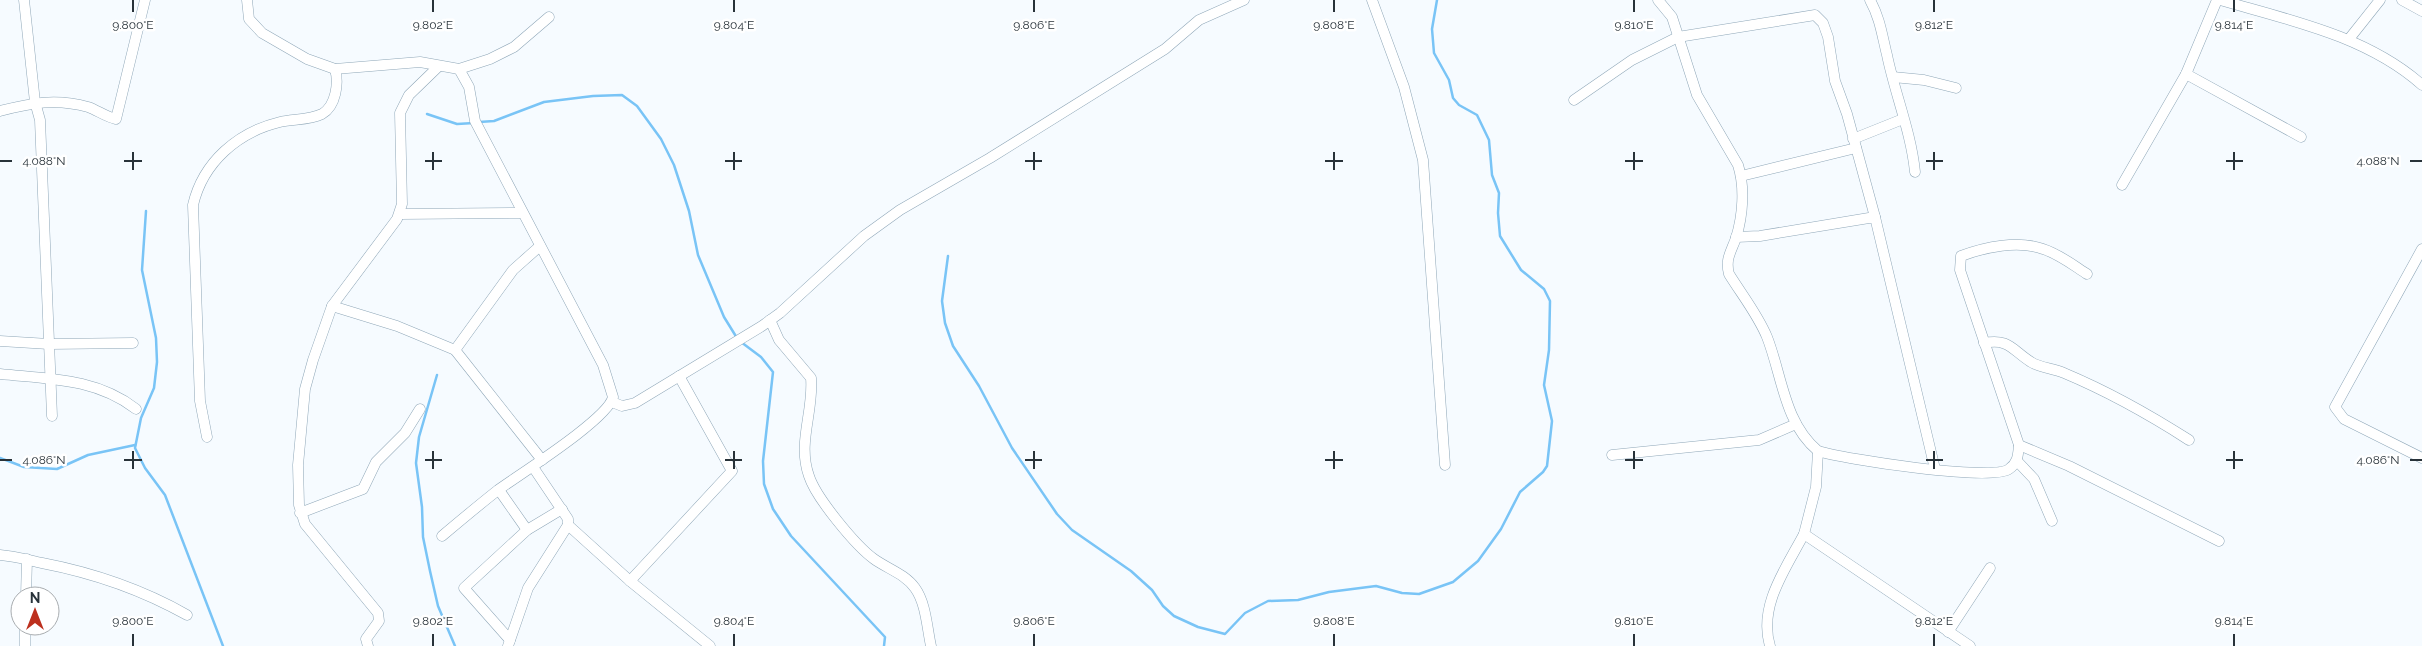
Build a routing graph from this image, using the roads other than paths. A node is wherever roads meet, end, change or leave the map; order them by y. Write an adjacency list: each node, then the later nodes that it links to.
1 (24, 0): 23 (street)
2 (145, 0): 23 (street)
3 (247, 0): 16 (street)
4 (1244, 0): 39 (street)
5 (1372, 0): 61 (street)
6 (1658, 0): 13 (street)
7 (1871, 0): 19 (street)
8 (2218, 0): 14 (street); 18 (street)
9 (2380, 0): 14 (street)
10 (2402, 0): 11 (street)
11 (2422, 11)
12 (549, 17): 17 (street)
13 (1678, 38): 22 (street); 27 (street); 29 (street)
14 (2349, 39): 20 (street)
15 (439, 66): 16 (street); 17 (street); 32 (street)
16 (335, 69): 53 (street)
17 (459, 69): 31 (street)
18 (2186, 74): 26 (street); 30 (street)
19 (1894, 77): 21 (street); 25 (street)
20 (2422, 85)
21 (1956, 88)
22 (1574, 100)
23 (35, 102): 24 (street); 43 (street)
24 (0, 111)
25 (1903, 119): 27 (street); 28 (street)
26 (2301, 137)
27 (1855, 143): 29 (street); 33 (street)
28 (1915, 172)
29 (1741, 176): 34 (street)
30 (2122, 185)
31 (522, 212): 32 (street); 35 (street)
32 (400, 214): 38 (street)
33 (1875, 217): 34 (street); 62 (street)
34 (1736, 237): 52 (street)
35 (540, 246): 44 (street); 48 (street)
36 (2422, 249): 58 (street)
37 (2087, 274): 42 (street)
38 (332, 306): 44 (street); 65 (street)
39 (770, 320): 46 (street); 82 (street)
40 (0, 341): 43 (street)
41 (133, 343): 43 (street)
42 (1984, 343): 54 (street); 55 (street)
43 (49, 344): 47 (street)
44 (455, 350): 60 (street)
45 (0, 374): 47 (street)
46 (679, 376): 48 (street); 75 (street)
47 (50, 380): 49 (street); 51 (street)
48 (612, 402): 60 (street)
49 (136, 409)
50 (420, 409): 65 (street)
51 (52, 416)
52 (1796, 424): 56 (street); 57 (street)
53 (208, 438)
54 (2189, 440)
55 (2019, 445): 59 (street); 71 (street)
56 (1818, 451): 62 (street); 69 (street)
57 (1612, 455)
58 (2422, 458)
59 (2017, 461): 62 (street); 66 (street)
60 (537, 464): 63 (street); 64 (street)
61 (1445, 465)
62 (1935, 469)
63 (499, 490): 68 (street); 70 (street)
64 (562, 509): 67 (street); 68 (street)
65 (300, 512): 80 (street)
66 (2052, 521)
67 (568, 525): 75 (street); 79 (street)
68 (527, 530): 79 (street)
69 (1804, 534): 78 (street); 83 (street)
70 (442, 536)
71 (2220, 541)
72 (0, 555): 73 (street)
73 (27, 559): 76 (street); 77 (street)
74 (1990, 568): 78 (street)
75 (630, 581): 81 (street)
76 (26, 586)
77 (187, 615)
78 (1948, 632): 84 (street)
79 (509, 643)
80 (368, 646)
81 (710, 646)
82 (931, 646)
83 (1770, 646)
84 (1970, 646)

